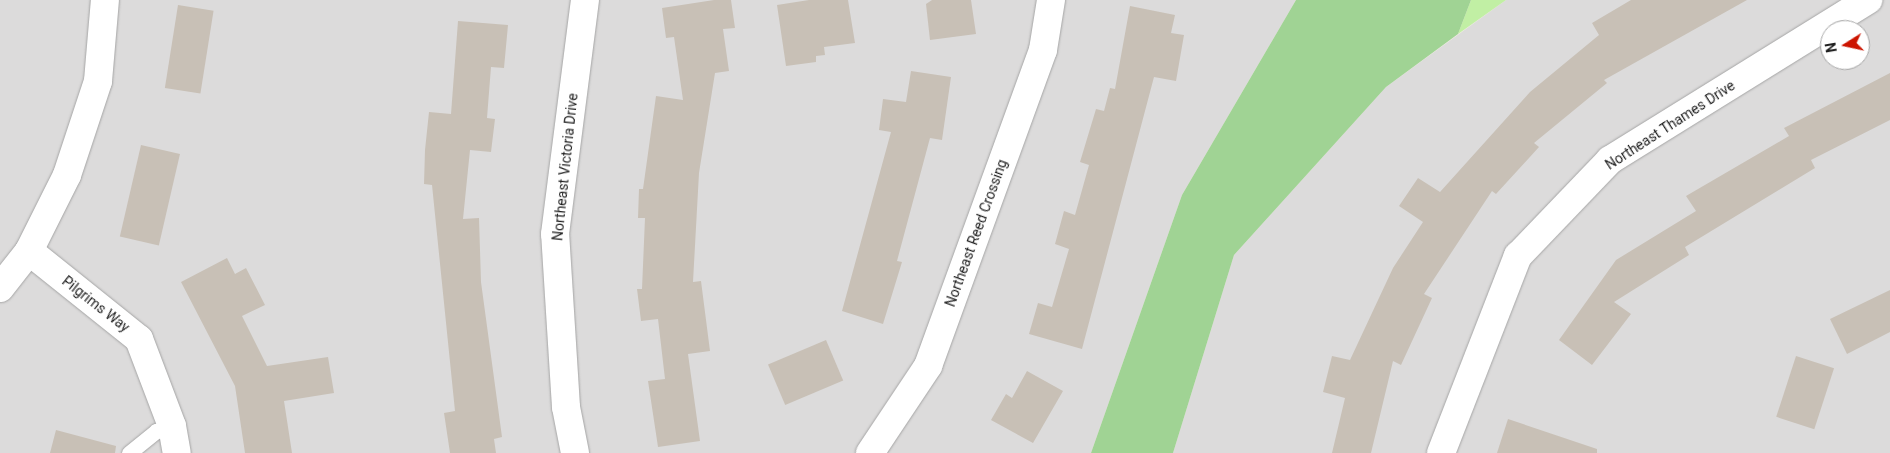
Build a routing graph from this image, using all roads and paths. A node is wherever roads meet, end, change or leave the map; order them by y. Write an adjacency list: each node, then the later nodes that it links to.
1 (105, 0): 5 (street)
2 (585, 0): 10 (street, Northeast Victoria Drive)
3 (1052, 0): 11 (street, Northeast Reed Crossing)
4 (1868, 0): 12 (street, Northeast Thames Drive)
5 (29, 251): 6 (street); 7 (street, Pilgrims Way)
6 (0, 288)
7 (172, 426): 8 (lane); 9 (street, Pilgrims Way)
8 (129, 453)
9 (177, 453)
10 (575, 453)
11 (870, 453)
12 (1441, 453)

